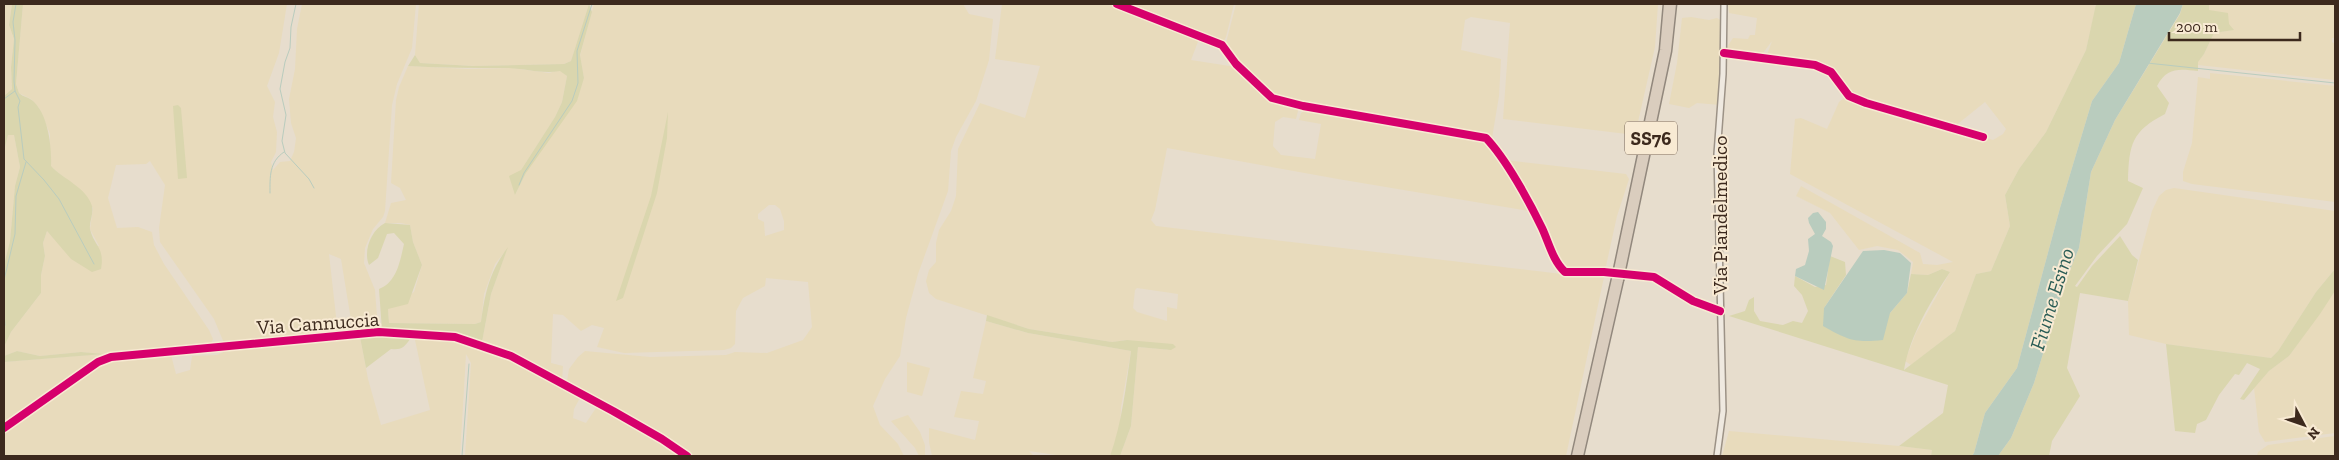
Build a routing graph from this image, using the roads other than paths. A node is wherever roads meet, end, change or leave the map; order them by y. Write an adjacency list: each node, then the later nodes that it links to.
1 (1117, 4): 9 (street)
2 (1667, 4): 7 (highway, SS76)
3 (1673, 4): 7 (highway, SS76)
4 (1724, 4): 5 (main road, Via Piandelmedico)
5 (1724, 53): 6 (street); 9 (main road, Via Piandelmedico)
6 (1983, 137)
7 (1619, 270): 8 (highway, SS76, bridge)
8 (1617, 279): 12 (highway, SS76); 13 (highway, SS76)
9 (1720, 312): 14 (main road, Via Piandelmedico)
10 (4, 428): 11 (street, Via Cannuccia)
11 (687, 456)
12 (1575, 456)
13 (1580, 456)
14 (1717, 456)

